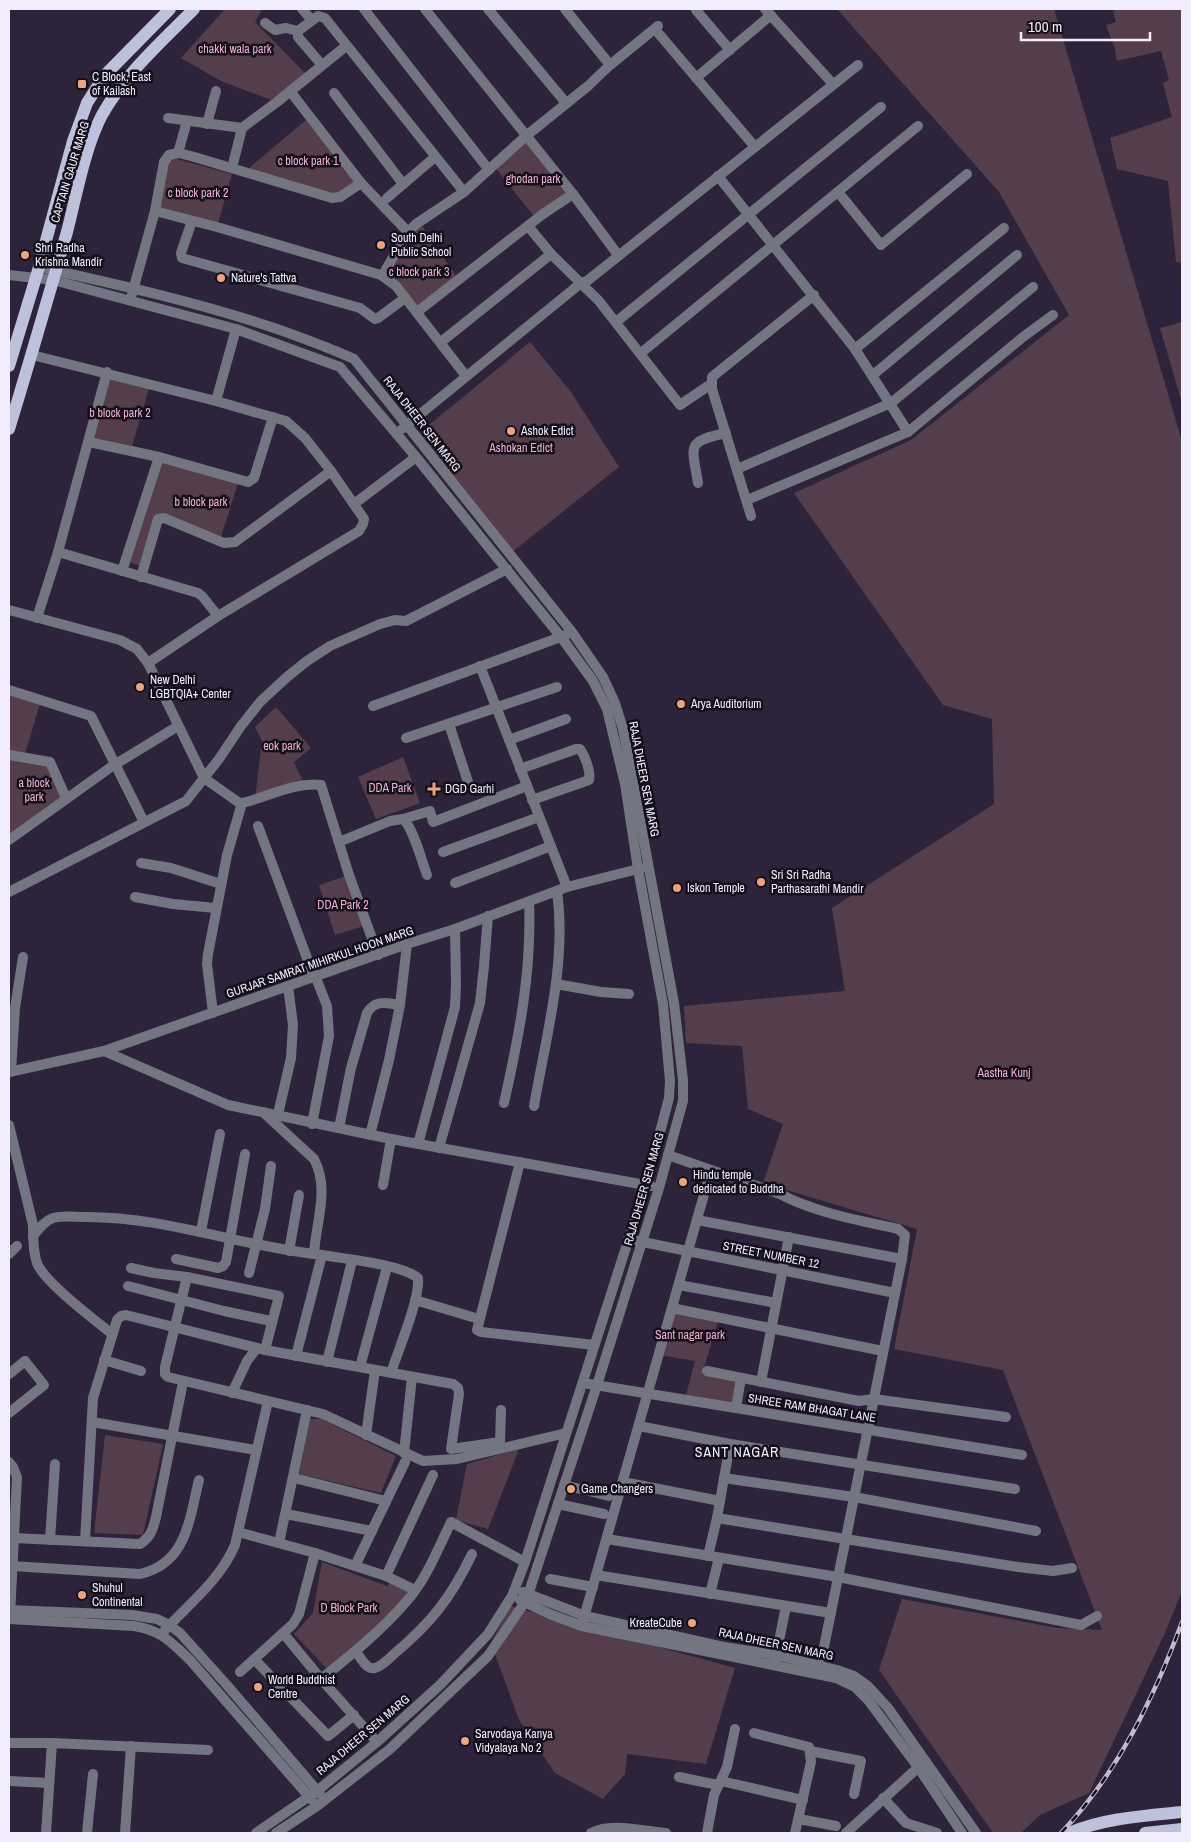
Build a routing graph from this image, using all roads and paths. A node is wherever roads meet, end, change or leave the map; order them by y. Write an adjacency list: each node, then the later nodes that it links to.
1 (170, 9): 54 (main road, CAPTAIN GAUR MARG)
2 (194, 9): 56 (main road, CAPTAIN GAUR MARG)
3 (302, 9): 10 (street)
4 (364, 9): 35 (street)
5 (425, 9): 30 (street)
6 (488, 9): 23 (street)
7 (565, 9): 16 (street)
8 (696, 10): 14 (street)
9 (768, 12): 14 (street); 19 (street)
10 (312, 20): 12 (street); 13 (street)
11 (264, 22): 12 (street)
12 (298, 31): 15 (street)
13 (346, 46): 15 (street); 33 (street)
14 (730, 50): 18 (street)
15 (322, 64): 21 (street)
16 (610, 65): 18 (street); 23 (street)
17 (858, 65): 19 (street)
18 (696, 78): 31 (street)
19 (834, 84): 31 (street)
20 (216, 91): 27 (street)
21 (290, 91): 29 (street); 38 (street)
22 (334, 93): 39 (street)
23 (566, 103): 30 (street)
24 (881, 107): 45 (street)
25 (168, 118): 26 (street)
26 (187, 121): 27 (street); 32 (street)
27 (208, 124): 29 (street)
28 (918, 126): 41 (street)
29 (242, 128): 34 (street)
30 (526, 136): 35 (street); 42 (street)
31 (755, 147): 37 (street)
32 (178, 153): 34 (street); 44 (street)
33 (435, 157): 39 (street); 40 (street)
34 (232, 168): 38 (street)
35 (489, 170): 40 (street)
36 (967, 174): 41 (street)
37 (718, 176): 45 (street); 52 (street)
38 (361, 183): 49 (street)
39 (403, 184): 43 (street)
40 (464, 192): 49 (street)
41 (838, 192): 50 (street)
42 (573, 194): 47 (street); 52 (street)
43 (387, 198)
44 (155, 211): 46 (street); 60 (street)
45 (747, 215): 50 (street); 66 (street)
46 (192, 221): 57 (street); 62 (street)
47 (528, 226): 51 (street); 64 (street)
48 (1004, 228): 69 (street)
49 (408, 232): 57 (street)
50 (772, 245): 61 (street); 70 (street)
51 (550, 254): 58 (street); 68 (street)
52 (618, 255): 58 (street)
53 (1016, 255): 74 (street)
54 (38, 272): 55 (street, RAJA DHEER SEN MARG); 56 (street, RAJA DHEER SEN MARG); 72 (main road, CAPTAIN GAUR MARG)
55 (9, 275)
56 (54, 275): 60 (street, RAJA DHEER SEN MARG); 63 (street, RAJA DHEER SEN MARG); 71 (main road, CAPTAIN GAUR MARG)
57 (382, 276): 62 (street)
58 (581, 283): 66 (street); 75 (street)
59 (1033, 287): 78 (street)
60 (134, 288): 63 (street); 80 (street, RAJA DHEER SEN MARG)
61 (814, 295): 69 (street); 76 (street)
62 (405, 298): 64 (street)
63 (130, 301): 67 (street, RAJA DHEER SEN MARG)
64 (417, 312): 68 (street)
65 (1053, 315): 82 (street)
66 (616, 322): 70 (street)
67 (236, 329): 77 (street); 84 (street, RAJA DHEER SEN MARG)
68 (441, 342): 75 (street)
69 (855, 349): 74 (street)
70 (641, 353): 76 (street)
71 (32, 355): 73 (street); 81 (main road, CAPTAIN GAUR MARG)
72 (9, 365)
73 (107, 372): 77 (street); 85 (street)
74 (873, 375): 78 (street)
75 (466, 376): 80 (street)
76 (711, 384): 83 (street)
77 (216, 401): 79 (street)
78 (891, 403): 82 (street); 88 (street)
79 (273, 417): 87 (street); 89 (street)
80 (407, 425): 84 (street); 101 (street, RAJA DHEER SEN MARG)
81 (9, 429)
82 (908, 432): 91 (street)
83 (726, 433): 88 (street); 90 (street)
84 (397, 434): 86 (street, RAJA DHEER SEN MARG)
85 (89, 442): 87 (street); 94 (street)
86 (416, 457): 92 (street); 95 (street, RAJA DHEER SEN MARG)
87 (159, 458): 96 (street)
88 (737, 469): 91 (street)
89 (331, 471): 92 (street); 97 (street)
90 (698, 483)
91 (747, 500): 93 (street)
92 (354, 504): 99 (street)
93 (751, 516)
94 (58, 552): 96 (street); 100 (street)
95 (507, 569): 102 (street, RAJA DHEER SEN MARG); 117 (street)
96 (122, 571): 97 (street)
97 (141, 578): 99 (street)
98 (9, 610): 100 (street)
99 (218, 616): 103 (street)
100 (37, 618): 103 (street)
101 (572, 632): 102 (street); 132 (street, RAJA DHEER SEN MARG)
102 (561, 637): 104 (street); 132 (street, RAJA DHEER SEN MARG)
103 (148, 663): 111 (street)
104 (480, 666): 107 (street); 108 (street)
105 (558, 687): 108 (street)
106 (9, 690): 115 (street)
107 (373, 706)
108 (496, 707): 110 (street); 113 (street)
109 (566, 719): 113 (street)
110 (449, 724): 112 (street); 118 (street)
111 (178, 726): 115 (street); 117 (street)
112 (406, 738)
113 (509, 740): 116 (street)
114 (9, 755): 120 (street)
115 (115, 764): 120 (street); 125 (street)
116 (520, 769): 119 (street); 121 (street)
117 (204, 778): 122 (street); 125 (street)
118 (469, 785)
119 (527, 786): 121 (street); 124 (street)
120 (66, 798): 127 (street)
121 (532, 800): 123 (street)
122 (242, 803): 128 (street); 135 (street)
123 (539, 817): 129 (street); 130 (street)
124 (403, 819): 128 (street); 133 (street)
125 (144, 822): 137 (street)
126 (258, 826): 146 (street)
127 (9, 840)
128 (339, 842): 144 (street)
129 (551, 846): 134 (street); 136 (street)
130 (443, 852)
131 (141, 863): 135 (street)
132 (643, 868): 136 (street, GURJAR SAMRAT MIHIRKUL HOON MARG); 167 (street, RAJA DHEER SEN MARG); 172 (street, RAJA DHEER SEN MARG)
133 (427, 875)
134 (455, 883)
135 (221, 884): 140 (street)
136 (562, 889): 139 (street, GURJAR SAMRAT MIHIRKUL HOON MARG); 147 (street)
137 (9, 892)
138 (135, 897): 140 (street)
139 (529, 902): 141 (street, GURJAR SAMRAT MIHIRKUL HOON MARG); 154 (street)
140 (216, 908): 151 (street)
141 (488, 916): 142 (street, GURJAR SAMRAT MIHIRKUL HOON MARG); 165 (street)
142 (455, 929): 143 (street, GURJAR SAMRAT MIHIRKUL HOON MARG); 164 (street)
143 (408, 944): 144 (street, GURJAR SAMRAT MIHIRKUL HOON MARG); 150 (street)
144 (378, 955): 146 (street, GURJAR SAMRAT MIHIRKUL HOON MARG)
145 (23, 957): 153 (street)
146 (314, 977): 148 (street, GURJAR SAMRAT MIHIRKUL HOON MARG); 158 (street)
147 (556, 984): 149 (street); 155 (street)
148 (288, 986): 151 (street, GURJAR SAMRAT MIHIRKUL HOON MARG); 157 (street)
149 (629, 994)
150 (400, 1005): 160 (street); 162 (street)
151 (213, 1013): 152 (street, GURJAR SAMRAT MIHIRKUL HOON MARG)
152 (104, 1051): 153 (street, GURJAR SAMRAT MIHIRKUL HOON MARG); 156 (street)
153 (10, 1072)
154 (504, 1103)
155 (534, 1106)
156 (263, 1112): 157 (street); 187 (street)
157 (278, 1114): 158 (street)
158 (312, 1124): 160 (street)
159 (9, 1125): 177 (street)
160 (339, 1128): 162 (street)
161 (220, 1134): 176 (street)
162 (370, 1135): 163 (street)
163 (391, 1139): 164 (street); 171 (street)
164 (418, 1144): 165 (street)
165 (439, 1148): 168 (street)
166 (245, 1154): 179 (street)
167 (668, 1155): 170 (street); 173 (street, RAJA DHEER SEN MARG)
168 (520, 1162): 172 (street); 203 (street)
169 (270, 1166): 182 (street)
170 (711, 1170): 175 (street); 189 (street)
171 (383, 1185)
172 (646, 1185): 173 (street); 180 (street, RAJA DHEER SEN MARG)
173 (659, 1188): 181 (street, RAJA DHEER SEN MARG)
174 (298, 1195): 184 (street)
175 (697, 1220): 178 (street); 185 (street)
176 (201, 1231): 177 (street); 179 (street)
177 (33, 1236): 207 (street)
178 (789, 1237): 189 (street); 193 (street)
179 (229, 1239): 182 (street); 188 (street)
180 (628, 1239): 181 (street, STREET NUMBER 12); 208 (street, RAJA DHEER SEN MARG)
181 (642, 1242): 185 (street, STREET NUMBER 12); 225 (street, RAJA DHEER SEN MARG)
182 (257, 1245): 184 (street); 194 (street)
183 (17, 1246): 186 (street)
184 (289, 1251): 187 (street)
185 (688, 1251): 193 (street, STREET NUMBER 12); 196 (street)
186 (9, 1254)
187 (318, 1254): 190 (street); 211 (street)
188 (176, 1259)
189 (902, 1259): 198 (street)
190 (352, 1260): 191 (street); 213 (street)
191 (386, 1267): 200 (street); 214 (street)
192 (131, 1268): 195 (street)
193 (783, 1270): 198 (street, STREET NUMBER 12); 201 (street)
194 (249, 1273)
195 (186, 1277): 199 (street); 204 (street)
196 (679, 1284): 201 (street); 202 (street)
197 (128, 1286): 199 (street)
198 (895, 1293): 210 (street)
199 (181, 1300): 204 (street); 205 (street)
200 (414, 1300): 203 (street); 218 (street)
201 (776, 1303): 206 (street)
202 (672, 1308): 206 (street); 227 (street)
203 (479, 1319): 208 (street)
204 (271, 1321): 209 (street)
205 (175, 1328): 207 (street); 209 (street); 222 (street)
206 (772, 1328): 210 (street); 224 (street)
207 (112, 1334): 212 (street)
208 (594, 1345): 223 (street, RAJA DHEER SEN MARG)
209 (261, 1349): 211 (street); 226 (street)
210 (883, 1351): 228 (street)
211 (296, 1356): 213 (street)
212 (104, 1360): 216 (street); 235 (street)
213 (327, 1362): 214 (street)
214 (360, 1367): 215 (street)
215 (374, 1370): 218 (street); 239 (street)
216 (141, 1371)
217 (707, 1371): 221 (street)
218 (391, 1373): 220 (street)
219 (9, 1374): 233 (street)
220 (412, 1377): 232 (street); 244 (street)
221 (741, 1378): 224 (street); 230 (street)
222 (183, 1382): 226 (street); 240 (street)
223 (583, 1382): 225 (street, SHREE RAM BHAGAT LANE); 238 (street, RAJA DHEER SEN MARG)
224 (761, 1382): 228 (street)
225 (598, 1385): 227 (street, SHREE RAM BHAGAT LANE); 254 (street, RAJA DHEER SEN MARG)
226 (232, 1392): 229 (street)
227 (648, 1393): 230 (street, SHREE RAM BHAGAT LANE); 236 (street)
228 (874, 1398): 234 (street); 237 (street)
229 (268, 1401): 231 (street); 242 (street)
230 (736, 1408): 237 (street, SHREE RAM BHAGAT LANE)
231 (307, 1410): 239 (street); 250 (street)
232 (501, 1410)
233 (9, 1413)
234 (1006, 1417)
235 (92, 1422): 240 (street); 272 (street)
236 (639, 1426): 241 (street); 253 (street)
237 (868, 1430): 243 (street, SHREE RAM BHAGAT LANE); 247 (street)
238 (566, 1433): 244 (street); 278 (street, RAJA DHEER SEN MARG)
239 (366, 1434): 244 (street)
240 (172, 1436): 242 (street); 272 (street)
241 (730, 1444): 247 (street); 251 (street)
242 (256, 1450): 267 (street)
243 (1022, 1455)
244 (404, 1457): 259 (street)
245 (9, 1462): 249 (street)
246 (55, 1464): 271 (street)
247 (860, 1464): 256 (street); 258 (street)
248 (433, 1475): 283 (street)
249 (17, 1477): 255 (street); 268 (street)
250 (294, 1478): 259 (street); 262 (street)
251 (724, 1478): 258 (street); 260 (street)
252 (199, 1480): 279 (street)
253 (623, 1482): 260 (street); 269 (street)
254 (564, 1485): 257 (street); 261 (street, RAJA DHEER SEN MARG)
255 (9, 1486)
256 (1015, 1489)
257 (609, 1496)
258 (854, 1497): 266 (street); 270 (street)
259 (386, 1501): 265 (street)
260 (720, 1501): 264 (street)
261 (558, 1504): 263 (street); 286 (street, RAJA DHEER SEN MARG)
262 (286, 1514): 265 (street); 273 (street)
263 (604, 1514)
264 (717, 1518): 270 (street); 276 (street)
265 (372, 1531): 280 (street)
266 (1036, 1531)
267 (238, 1532): 273 (street); 299 (street)
268 (13, 1538): 271 (street); 279 (street)
269 (606, 1539): 276 (street); 282 (street)
270 (846, 1539): 281 (street); 284 (street)
271 (50, 1540): 272 (street)
272 (85, 1541)
273 (279, 1543): 274 (street)
274 (315, 1553): 280 (street); 300 (street)
275 (472, 1554): 302 (street)
276 (708, 1556): 277 (street)
277 (719, 1558): 284 (street); 290 (street)
278 (525, 1562): 288 (street); 289 (street, RAJA DHEER SEN MARG)
279 (12, 1566): 296 (street)
280 (355, 1566): 283 (street)
281 (1072, 1568)
282 (596, 1575): 287 (street); 290 (street)
283 (386, 1576): 288 (street)
284 (838, 1577): 294 (street); 297 (street)
285 (550, 1579): 287 (street)
286 (531, 1584): 291 (street, RAJA DHEER SEN MARG); 292 (street)
287 (593, 1587): 298 (street)
288 (415, 1590): 302 (street)
289 (514, 1593): 291 (street, RAJA DHEER SEN MARG); 314 (street, RAJA DHEER SEN MARG)
290 (710, 1594): 293 (street)
291 (526, 1598): 292 (street, RAJA DHEER SEN MARG); 295 (street, RAJA DHEER SEN MARG)
292 (540, 1604): 295 (street); 298 (street, RAJA DHEER SEN MARG)
293 (786, 1606): 294 (street); 303 (street)
294 (831, 1613): 304 (street)
295 (517, 1614): 330 (street, RAJA DHEER SEN MARG)
296 (9, 1615): 299 (street); 301 (street)
297 (1097, 1616)
298 (584, 1621): 303 (street, RAJA DHEER SEN MARG); 306 (street, RAJA DHEER SEN MARG)
299 (169, 1625): 301 (street); 309 (street)
300 (283, 1633): 305 (street); 308 (street)
301 (161, 1634): 310 (street)
302 (356, 1651): 308 (street)
303 (776, 1655): 306 (street); 320 (street, RAJA DHEER SEN MARG)
304 (822, 1657)
305 (254, 1659): 307 (street); 311 (street)
306 (774, 1666): 320 (street, RAJA DHEER SEN MARG)
307 (240, 1672)
308 (321, 1678): 311 (street)
309 (226, 1684): 310 (street); 326 (street)
310 (218, 1692): 326 (street)
311 (354, 1715): 314 (street)
312 (735, 1729): 325 (street)
313 (754, 1733): 319 (street)
314 (377, 1742): 326 (street, RAJA DHEER SEN MARG)
315 (9, 1743): 316 (street)
316 (52, 1743): 317 (street); 324 (street)
317 (131, 1746): 318 (street); 337 (street)
318 (208, 1750)
319 (810, 1752): 327 (street); 329 (street)
320 (922, 1764): 328 (street); 346 (street, RAJA DHEER SEN MARG); 347 (street, RAJA DHEER SEN MARG)
321 (93, 1774): 336 (street)
322 (679, 1778): 325 (street)
323 (9, 1782): 324 (street)
324 (49, 1783): 335 (street)
325 (720, 1783): 329 (street); 342 (street)
326 (313, 1794): 330 (street); 338 (street, RAJA DHEER SEN MARG)
327 (854, 1794)
328 (883, 1798): 344 (street); 345 (street)
329 (803, 1800): 332 (street)
330 (321, 1803): 339 (street, RAJA DHEER SEN MARG)
331 (1182, 1812): 348 (main road)
332 (799, 1818): 333 (street); 343 (street)
333 (836, 1826)
334 (1182, 1830): 349 (main road)
335 (46, 1833)
336 (87, 1833)
337 (125, 1833)
338 (256, 1833)
339 (276, 1833)
340 (591, 1833): 341 (street)
341 (666, 1833)
342 (707, 1833)
343 (795, 1833)
344 (846, 1833)
345 (937, 1833)
346 (962, 1833)
347 (976, 1833)
348 (1069, 1833)
349 (1145, 1833)

